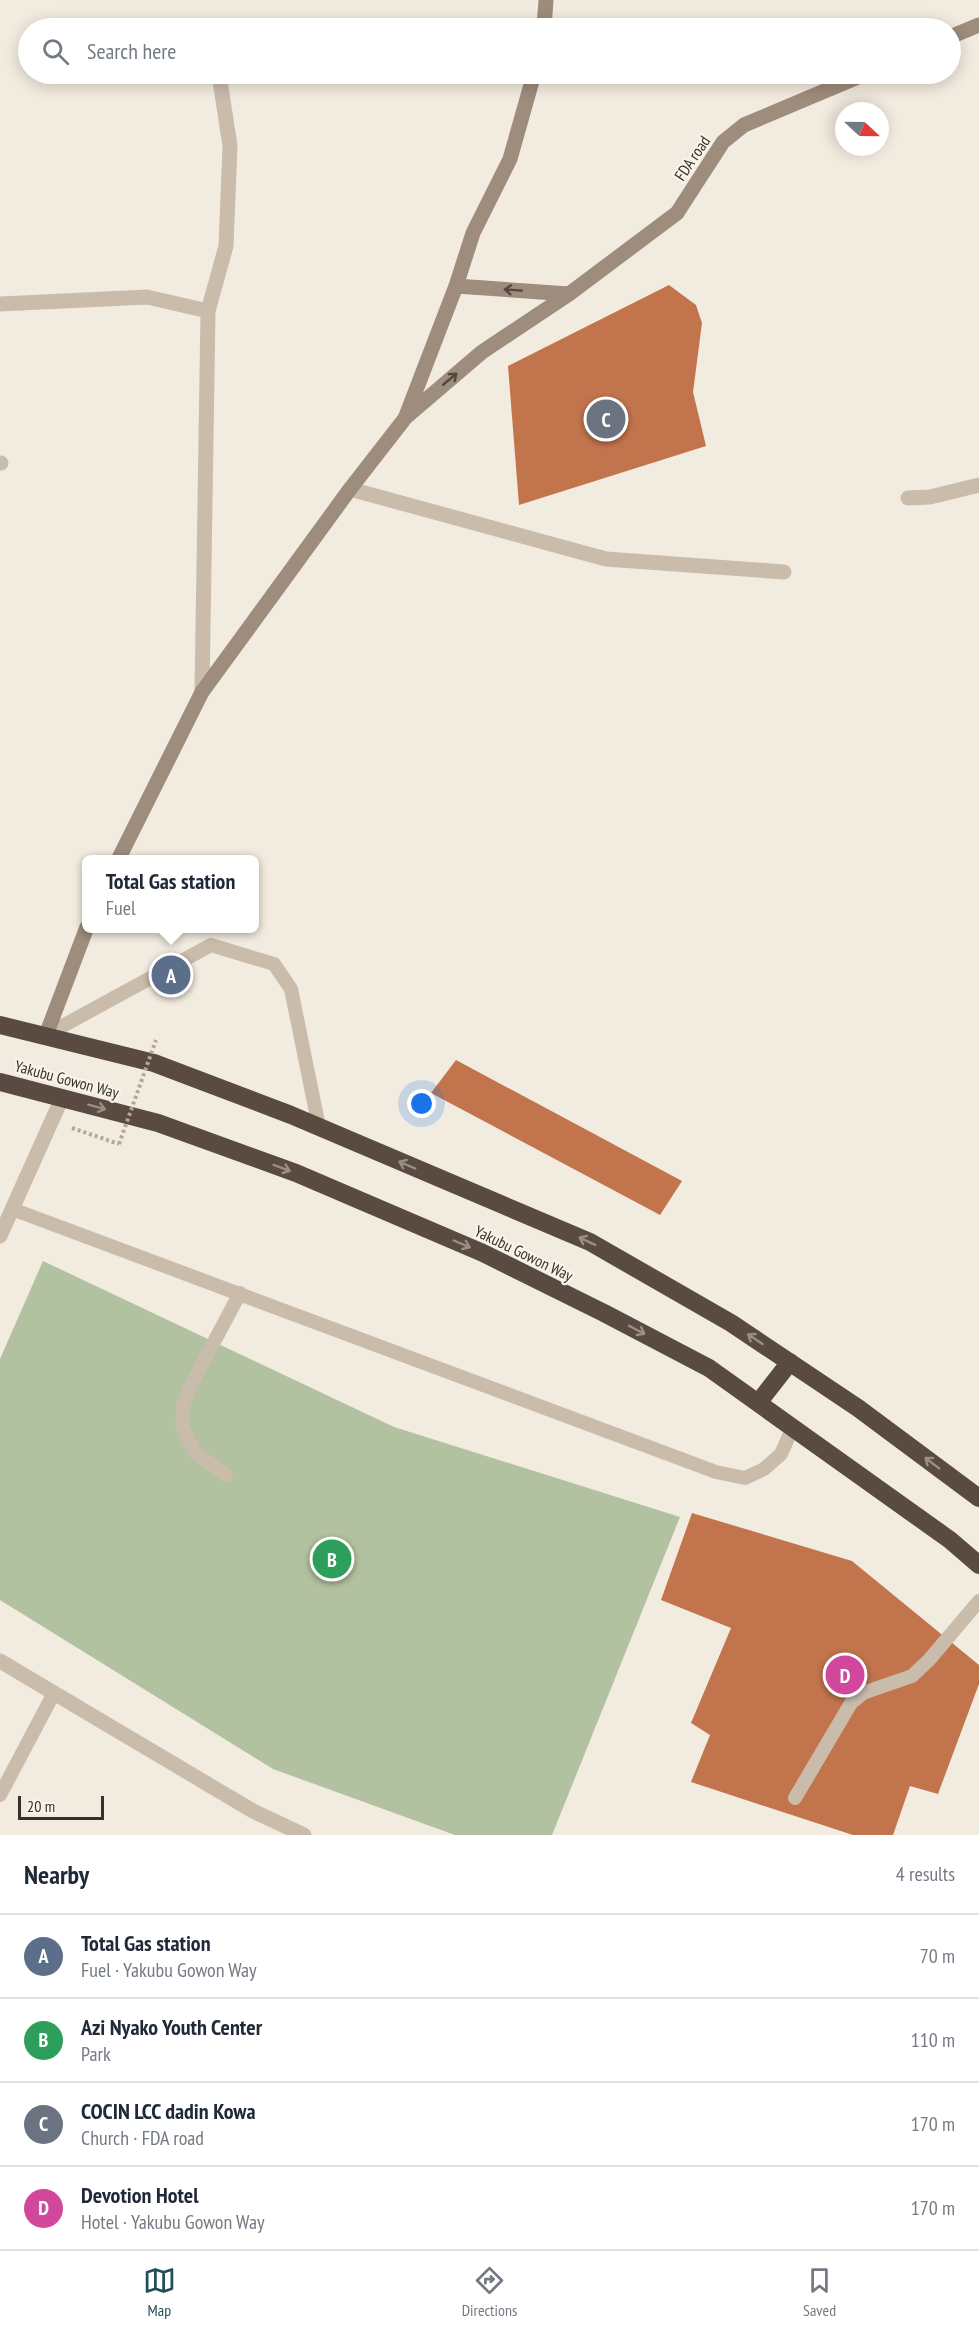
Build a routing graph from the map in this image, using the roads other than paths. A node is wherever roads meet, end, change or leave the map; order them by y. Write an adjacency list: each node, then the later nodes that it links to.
1 (546, 0): 2 (street)
2 (545, 18)
3 (979, 25): 4 (street)
4 (961, 33)
5 (221, 84): 11 (street)
6 (531, 84): 8 (street)
7 (841, 84): 9 (street, FDA road)
8 (456, 286): 9 (street, one-way to 8); 12 (street)
9 (569, 294): 12 (street, FDA road, one-way to 9)
10 (0, 304): 11 (street)
11 (208, 311): 17 (street)
12 (406, 417): 14 (street)
13 (979, 485): 15 (street)
14 (350, 489): 16 (street); 17 (street)
15 (908, 498)
16 (784, 572)
17 (202, 692): 18 (street)
18 (120, 855)
19 (85, 933): 21 (street)
20 (0, 1025): 21 (highway, Yakubu Gowon Way)
21 (46, 1035): 24 (highway, Yakubu Gowon Way); 24 (lane)
22 (0, 1082): 23 (highway, Yakubu Gowon Way)
23 (62, 1098): 25 (street); 29 (highway, Yakubu Gowon Way, one-way to 29)
24 (319, 1127): 28 (highway, Yakubu Gowon Way, one-way to 24)
25 (12, 1209): 26 (street); 27 (lane)
26 (0, 1236)
27 (240, 1293): 30 (lane); 31 (lane)
28 (790, 1362): 29 (highway); 32 (highway, Yakubu Gowon Way, one-way to 28)
29 (758, 1403): 30 (highway, Yakubu Gowon Way)
30 (793, 1428): 33 (highway, Yakubu Gowon Way)
31 (226, 1475)
32 (979, 1498)
33 (979, 1565)
34 (979, 1601): 38 (lane)
35 (0, 1661): 36 (street)
36 (54, 1693): 37 (lane); 39 (street)
37 (0, 1795)
38 (795, 1798)
39 (304, 1835)

